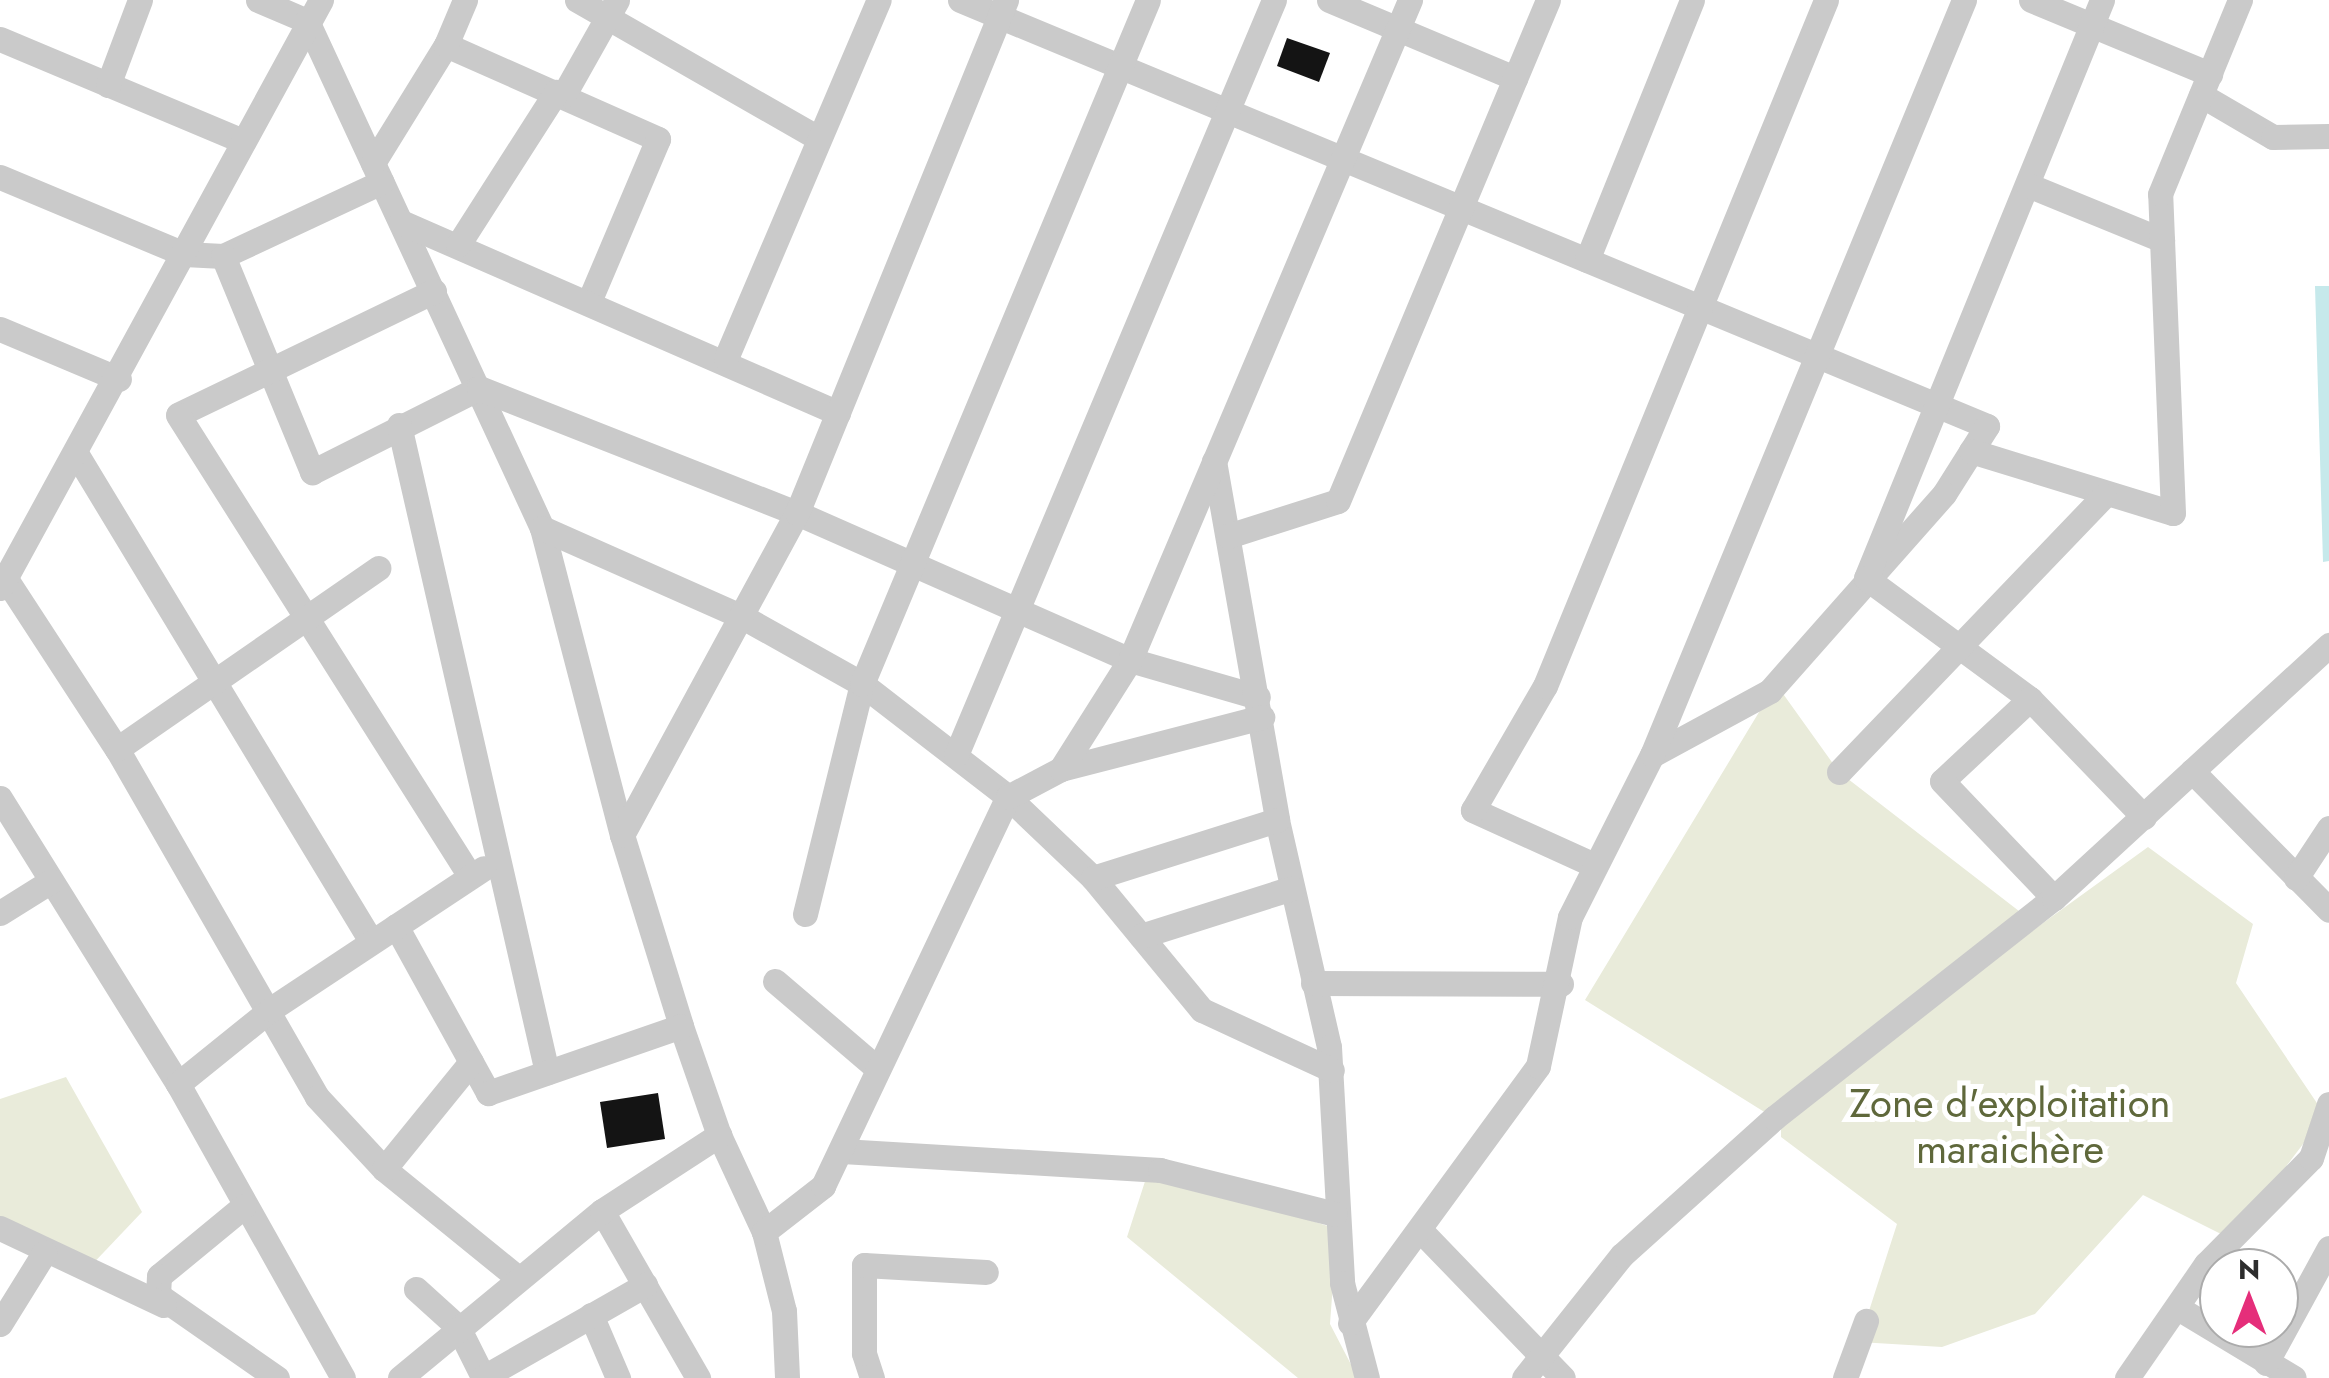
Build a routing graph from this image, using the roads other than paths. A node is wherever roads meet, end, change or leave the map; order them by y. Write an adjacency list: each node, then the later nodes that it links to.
1 (140, 0): 28 (street)
2 (258, 0): 20 (street)
3 (465, 0): 24 (street)
4 (577, 0): 19 (street)
5 (879, 0): 32 (street)
6 (960, 0): 18 (street)
7 (1148, 0): 25 (street)
8 (1274, 0): 30 (street)
9 (1329, 0): 22 (street)
10 (1410, 0): 22 (street)
11 (1548, 0): 26 (street)
12 (1692, 0): 44 (street)
13 (1826, 0): 47 (street)
14 (1964, 0): 49 (street)
15 (2030, 0): 21 (street)
16 (2102, 0): 21 (street)
17 (2240, 0): 27 (street)
18 (1003, 8): 25 (street); 55 (street)
19 (613, 9): 29 (street); 32 (street)
20 (314, 10): 33 (street); 35 (street)
21 (2092, 25): 27 (street); 37 (street)
22 (1398, 28): 26 (street); 34 (street)
23 (0, 40): 28 (street)
24 (446, 45): 29 (street); 35 (street)
25 (1120, 66): 30 (street); 65 (street)
26 (1515, 78): 38 (street)
27 (2205, 84): 31 (street); 40 (street)
28 (108, 85): 33 (street)
29 (560, 94): 41 (street); 46 (street)
30 (1230, 112): 34 (street); 68 (street)
31 (2329, 136)
32 (816, 137): 50 (street)
33 (243, 141): 42 (street)
34 (1343, 159): 38 (street); 59 (street)
35 (377, 172): 39 (street); 43 (street)
36 (0, 177): 42 (street)
37 (2028, 185): 40 (street); 54 (street)
38 (1461, 208): 44 (street); 63 (street)
39 (401, 222): 41 (street); 45 (street)
40 (2162, 240): 60 (street)
41 (458, 245): 46 (street)
42 (184, 254): 43 (street); 52 (street)
43 (223, 256): 51 (street)
44 (1587, 260): 47 (street)
45 (434, 290): 51 (street); 53 (street)
46 (590, 299): 50 (street)
47 (1700, 307): 49 (street); 91 (street)
48 (0, 329): 52 (street)
49 (1817, 356): 54 (street); 80 (street)
50 (726, 358): 55 (street)
51 (270, 375): 56 (street); 70 (street)
52 (119, 379): 58 (street)
53 (479, 388): 56 (street); 61 (street); 62 (street)
54 (1939, 406): 57 (street); 66 (street)
55 (838, 413): 61 (street)
56 (398, 425): 90 (street)
57 (1971, 451): 60 (street); 66 (street)
58 (77, 456): 67 (street); 74 (street)
59 (1214, 461): 63 (street); 73 (street)
60 (2104, 496): 72 (street)
61 (797, 514): 65 (street); 69 (street)
62 (542, 528): 69 (street); 89 (street)
63 (1228, 536): 77 (street)
64 (378, 568): 70 (street)
65 (910, 568): 68 (street); 75 (street)
66 (1866, 578): 72 (street); 80 (street)
67 (3, 583): 78 (street)
68 (1018, 614): 73 (street); 79 (street)
69 (741, 616): 75 (street); 89 (street)
70 (312, 618): 74 (street); 92 (street)
71 (2329, 645): 82 (street)
72 (1957, 648): 76 (street); 83 (street)
73 (1130, 660): 77 (street); 81 (street)
74 (215, 684): 78 (street); 103 (street)
75 (862, 684): 79 (street); 100 (street)
76 (2030, 699): 86 (street); 97 (street)
77 (1260, 707): 81 (street); 87 (street)
78 (117, 750): 107 (street)
79 (956, 756): 84 (street)
80 (1652, 756): 91 (street)
81 (1061, 769): 84 (street)
82 (2192, 771): 86 (street); 94 (street)
83 (1839, 772)
84 (1008, 797): 93 (street); 110 (street)
85 (0, 798): 95 (street)
86 (2144, 816): 97 (street)
87 (1277, 820): 93 (street); 96 (street)
88 (2329, 828): 94 (street)
89 (622, 835): 108 (street)
90 (498, 861): 92 (street); 112 (street)
91 (1594, 866): 106 (street)
92 (470, 876): 101 (street)
93 (1094, 878): 102 (street)
94 (2296, 878): 98 (street)
95 (51, 881): 99 (street); 113 (street)
96 (1292, 888): 102 (street); 105 (street)
97 (2054, 898): 137 (street)
98 (2329, 910)
99 (0, 913)
100 (805, 914)
101 (396, 926): 103 (street); 109 (street)
102 (1141, 936): 111 (street)
103 (371, 941): 107 (street)
104 (775, 981): 110 (street)
105 (1313, 983): 106 (street); 111 (street)
106 (1562, 984): 122 (street)
107 (271, 1009): 113 (street); 117 (street)
108 (682, 1026): 112 (street); 115 (street)
109 (472, 1062): 112 (street); 117 (street)
110 (878, 1069): 116 (street)
111 (1332, 1070): 120 (street)
112 (547, 1072)
113 (178, 1084): 118 (street)
114 (2329, 1104): 131 (street)
115 (718, 1135): 119 (street); 123 (street)
116 (842, 1150): 120 (street); 123 (street)
117 (384, 1169): 127 (street)
118 (244, 1206): 130 (street); 141 (street)
119 (602, 1212): 127 (street); 128 (street)
120 (1335, 1214): 134 (street)
121 (0, 1228): 125 (street)
122 (1421, 1231): 134 (street); 137 (street)
123 (764, 1232): 139 (street)
124 (2329, 1248): 138 (street)
125 (44, 1253): 130 (street); 135 (street)
126 (986, 1272): 146 (street)
127 (516, 1277): 136 (street)
128 (644, 1284): 132 (street); 145 (street)
129 (416, 1289): 136 (street)
130 (164, 1305): 140 (street)
131 (2178, 1308): 138 (street); 151 (street)
132 (591, 1315): 143 (street); 144 (street)
133 (1866, 1321): 150 (street)
134 (1350, 1323): 147 (street)
135 (0, 1324)
136 (458, 1328): 142 (street); 143 (street)
137 (1542, 1356): 148 (street); 149 (street)
138 (2266, 1364): 152 (street)
139 (779, 1375)
140 (277, 1378)
141 (343, 1378)
142 (400, 1378)
143 (483, 1378)
144 (618, 1378)
145 (698, 1378)
146 (872, 1378)
147 (1367, 1378)
148 (1524, 1378)
149 (1563, 1378)
150 (1845, 1378)
151 (2127, 1378)
152 (2294, 1378)

